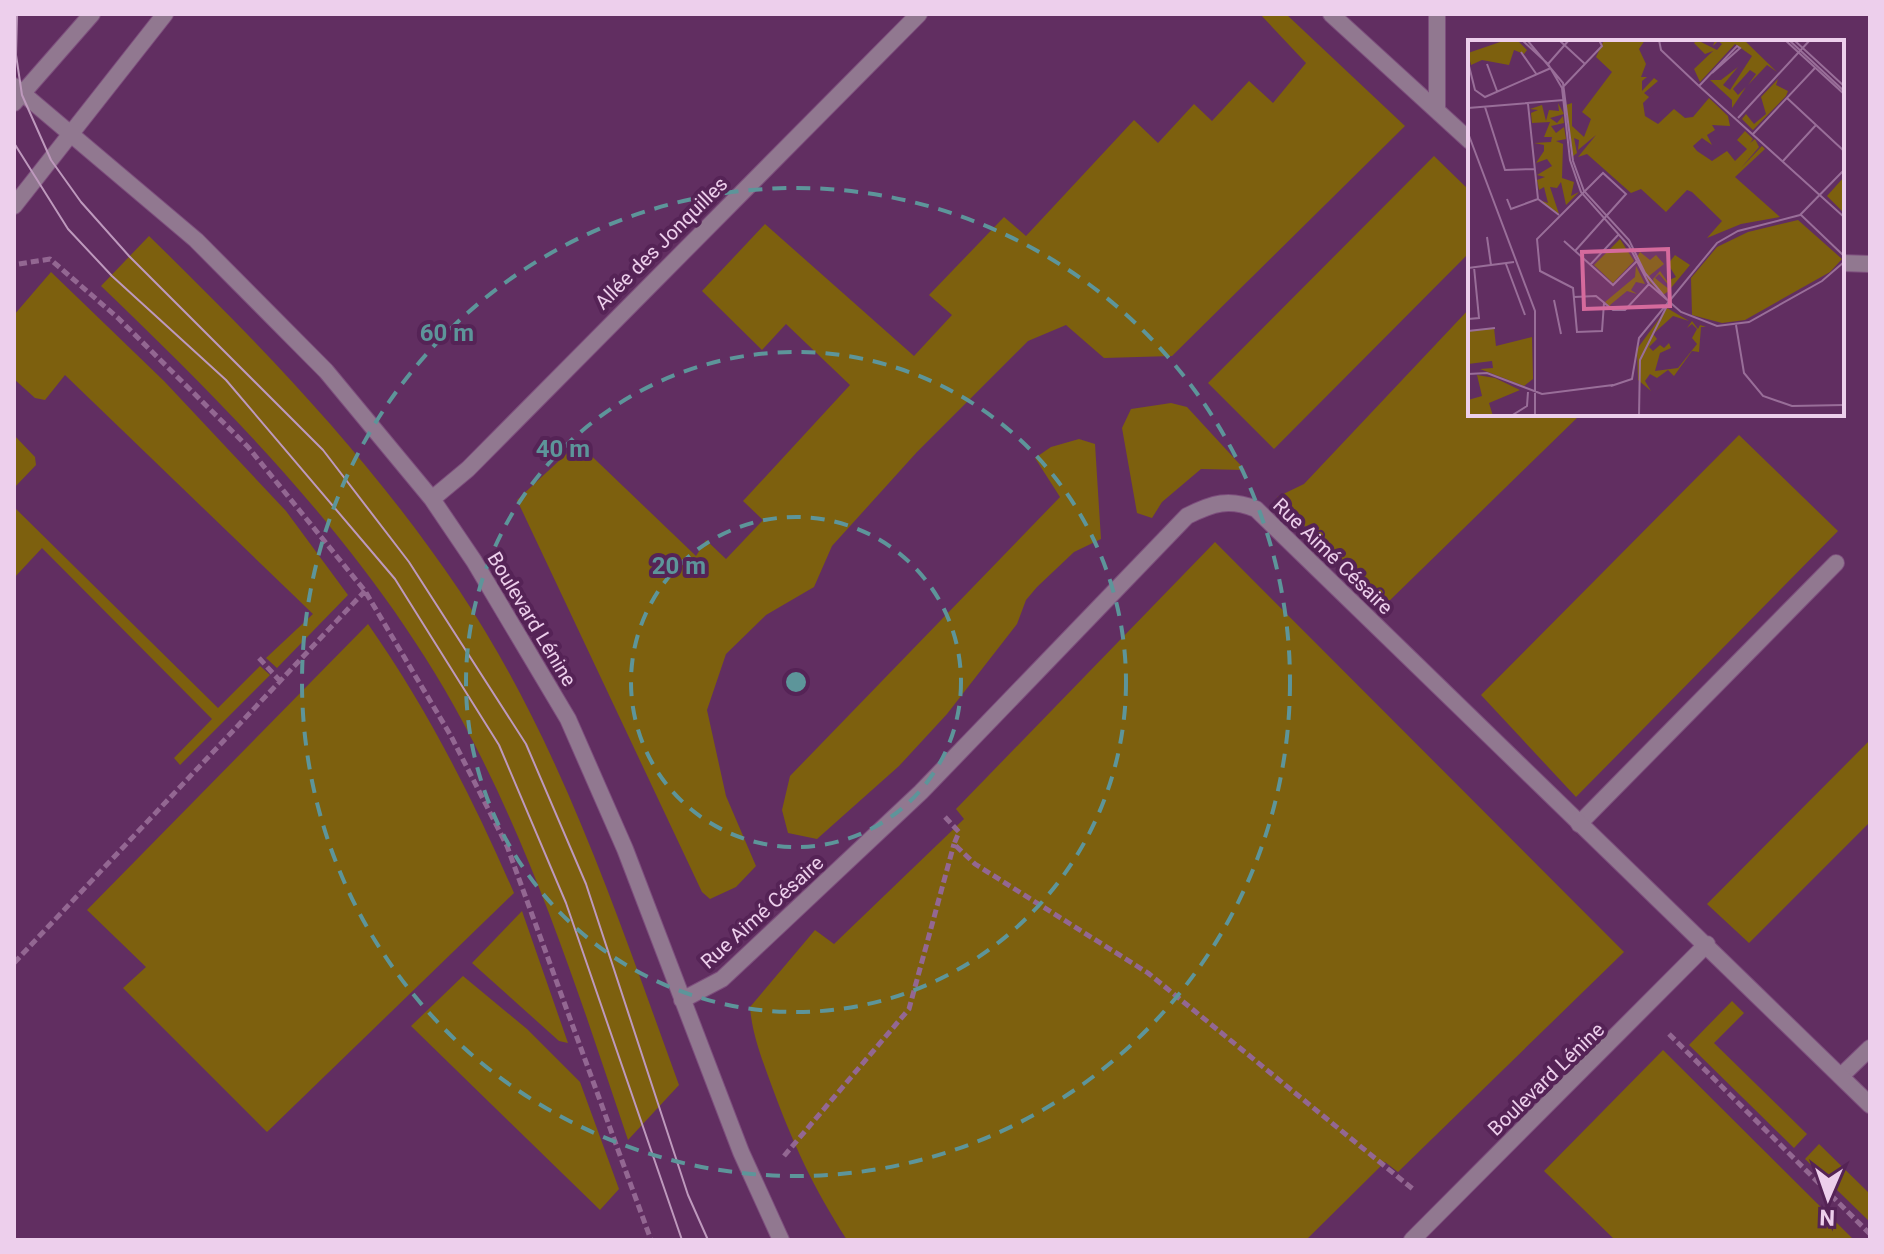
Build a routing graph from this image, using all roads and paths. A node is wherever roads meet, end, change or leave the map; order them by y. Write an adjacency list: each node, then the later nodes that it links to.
1 (92, 14): 6 (street)
2 (165, 14): 8 (street)
3 (919, 14): 14 (street, Allée des Jonquilles)
4 (1331, 14): 7 (street)
5 (1437, 14): 7 (street)
6 (17, 95): 8 (street, Boulevard Lénine)
7 (1437, 110): 9 (street)
8 (72, 135): 10 (street); 14 (street, Boulevard Lénine)
9 (1468, 139)
10 (14, 206)
11 (1844, 263): 13 (street)
12 (19, 264): 16 (path)
13 (1870, 264)
14 (432, 499): 24 (street, Boulevard Lénine)
15 (1836, 563): 20 (street)
16 (365, 591): 18 (path); 32 (path)
17 (259, 658): 18 (path)
18 (280, 681): 23 (path)
19 (921, 792): 20 (street, Rue Aimé Césaire); 21 (path); 24 (street, Rue Aimé Césaire)
20 (1579, 824): 22 (street, Rue Aimé Césaire)
21 (954, 844): 29 (path); 30 (path)
22 (1707, 944): 25 (street, Boulevard Lénine); 27 (street, Rue Aimé Césaire)
23 (14, 963)
24 (682, 1000): 33 (street, Boulevard Lénine)
25 (1644, 1009): 30 (street, Boulevard Lénine); 31 (path)
26 (1870, 1048): 27 (street)
27 (1841, 1076): 28 (street, Rue Aimé Césaire)
28 (1870, 1105)
29 (784, 1156)
30 (1439, 1211): 34 (street, Boulevard Lénine)
31 (1870, 1234)
32 (651, 1240)
33 (781, 1240)
34 (1412, 1240)

